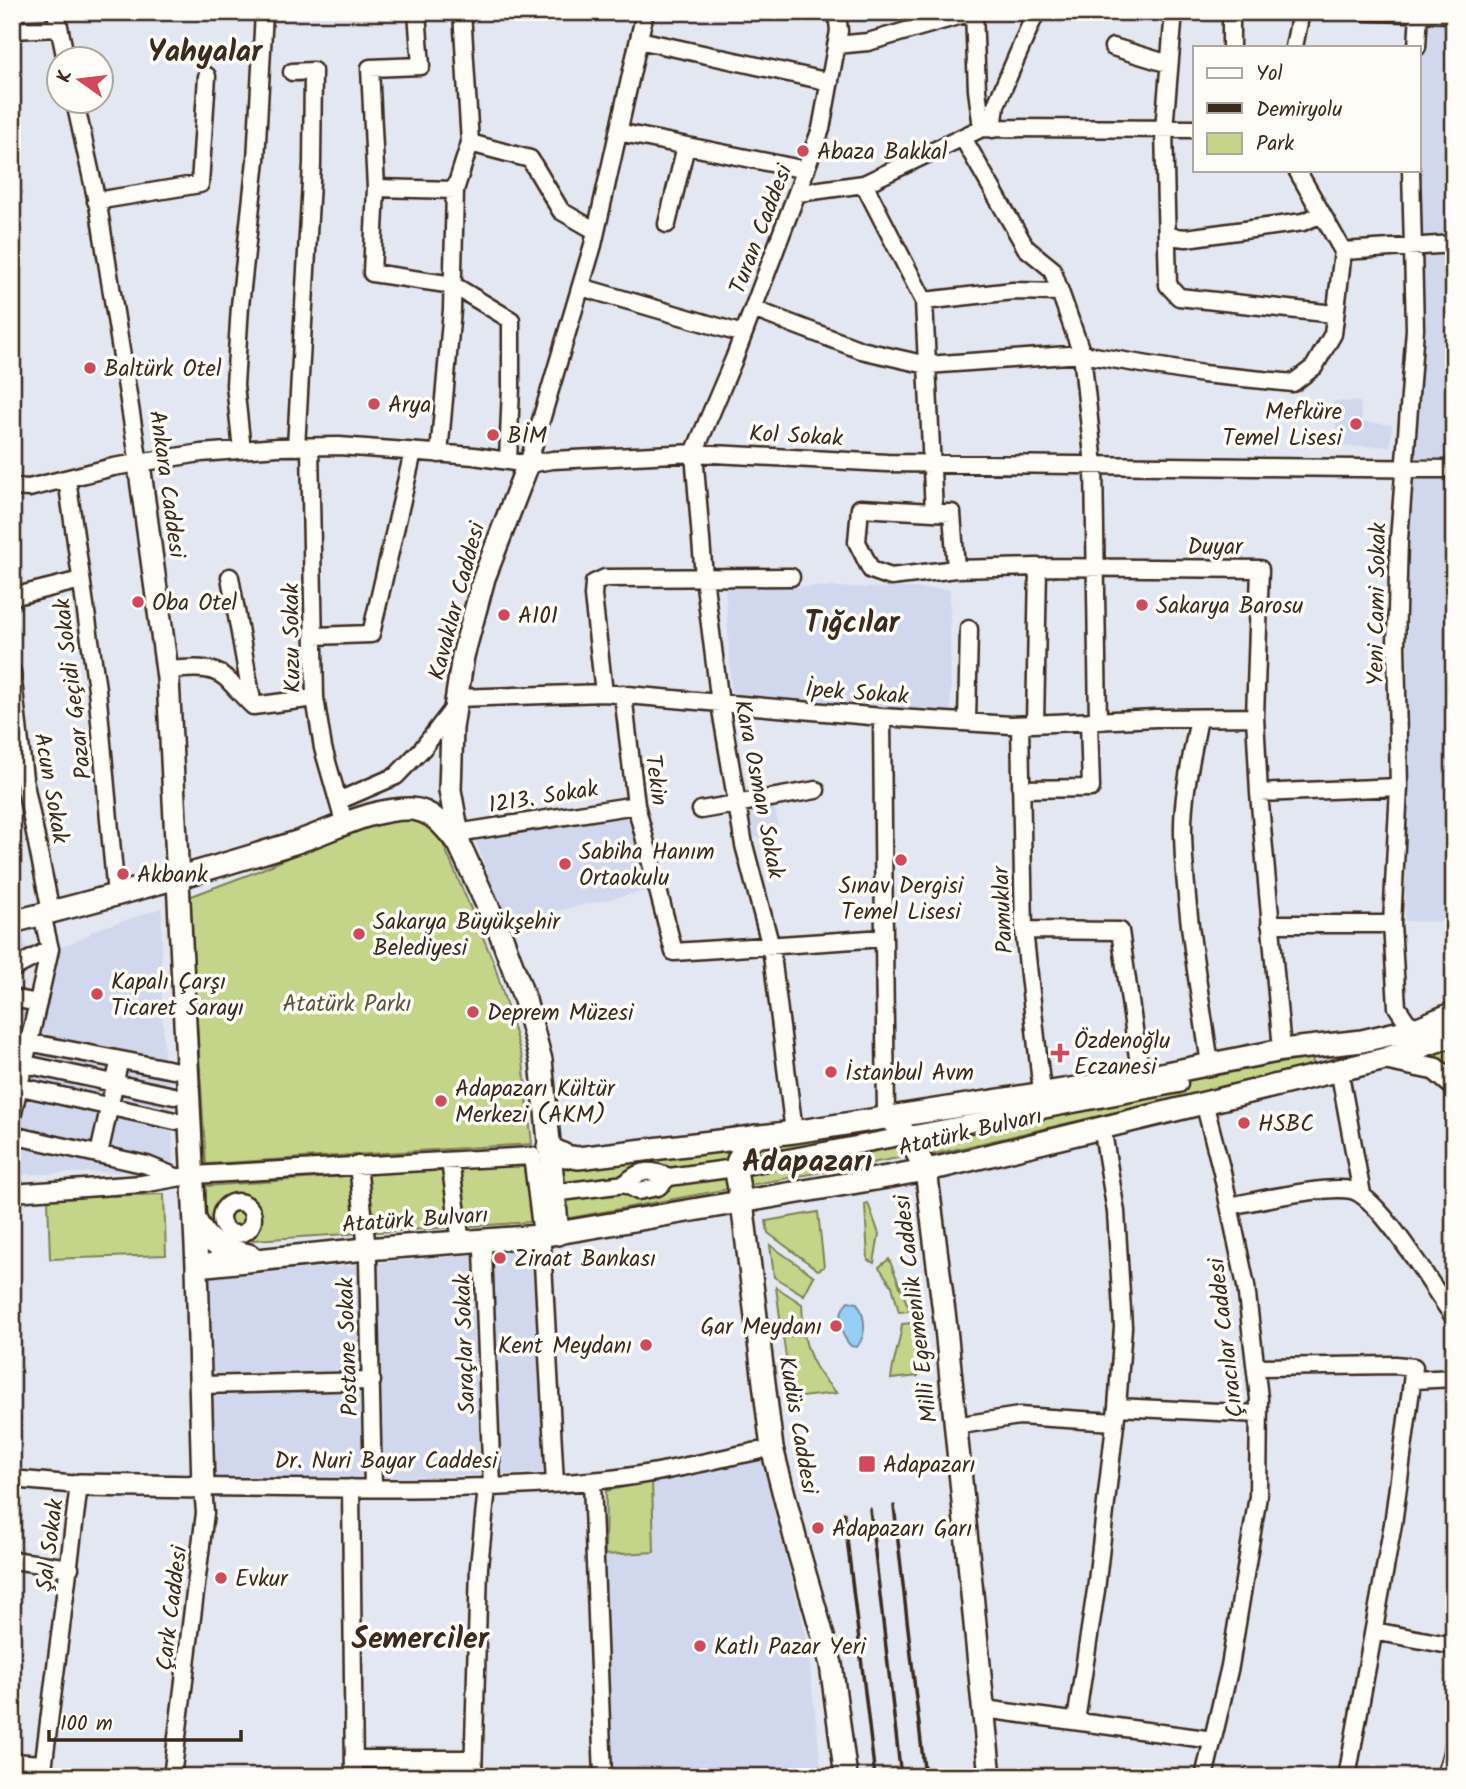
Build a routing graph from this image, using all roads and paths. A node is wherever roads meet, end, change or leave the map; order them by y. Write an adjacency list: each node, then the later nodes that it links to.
1 (264, 12): 61 (street)
2 (416, 12): 40 (street)
3 (462, 12): 34 (street)
4 (645, 12): 17 (street)
5 (837, 12): 18 (street, Turan Caddesi)
6 (973, 12): 14 (street); 29 (street)
7 (1037, 12): 29 (street)
8 (1174, 12): 24 (street)
9 (1231, 12): 20 (street)
10 (1301, 12): 21 (street)
11 (1366, 12): 12 (street)
12 (1419, 13): 13 (street); 22 (street)
13 (1454, 14)
14 (924, 19): 18 (street)
15 (57, 20): 16 (street); 19 (street)
16 (12, 30)
17 (639, 40): 27 (street); 32 (street)
18 (836, 45): 27 (street, Turan Caddesi)
19 (62, 46)
20 (1231, 46)
21 (1294, 46)
22 (1417, 46)
23 (1113, 47): 24 (street)
24 (1169, 64): 30 (street)
25 (292, 72): 60 (street, Kuzu Sokak)
26 (207, 76): 43 (street)
27 (830, 82): 36 (street, Turan Caddesi)
28 (78, 116): 43 (street, Ankara Caddesi)
29 (987, 129): 30 (street); 33 (street)
30 (1164, 129): 31 (street); 47 (street)
31 (1193, 129)
32 (618, 132): 35 (street); 46 (street)
33 (963, 138): 39 (street); 53 (street)
34 (470, 143): 41 (street); 46 (street)
35 (686, 146): 36 (street); 45 (street)
36 (806, 170): 42 (street, Turan Caddesi)
37 (1298, 172): 44 (street)
38 (1411, 172): 49 (street, Yeni Cami Sokak)
39 (864, 184): 42 (street); 54 (street)
40 (376, 188): 41 (street); 51 (street)
41 (455, 190): 51 (street)
42 (798, 194): 55 (street, Turan Caddesi)
43 (96, 201): 67 (street, Ankara Caddesi)
44 (1322, 214): 47 (street); 50 (street)
45 (667, 224)
46 (596, 231): 52 (street)
47 (1167, 236): 56 (street)
48 (1454, 244): 49 (street)
49 (1412, 247): 50 (street); 69 (street, Yeni Cami Sokak)
50 (1343, 251): 56 (street)
51 (453, 285): 64 (street); 65 (street)
52 (581, 287): 57 (street); 65 (street)
53 (1060, 292): 54 (street); 58 (street)
54 (924, 301): 59 (street)
55 (753, 309): 57 (street, Turan Caddesi); 59 (street)
56 (1334, 314): 58 (street)
57 (743, 334): 63 (street, Turan Caddesi)
58 (1082, 354): 59 (street); 68 (street)
59 (927, 365): 66 (street)
60 (303, 447): 61 (street, Kol Sokak); 62 (street, Kol Sokak); 83 (street, Kuzu Sokak)
61 (242, 450): 67 (street, Kol Sokak)
62 (413, 452): 64 (street, Kol Sokak); 83 (street)
63 (694, 453): 65 (street, Kol Sokak); 66 (street, Kol Sokak); 78 (street, Kara Osman Sokak)
64 (439, 454): 65 (street, Kol Sokak)
65 (518, 462): 89 (main road, Kavaklar Caddesi)
66 (932, 463): 68 (street, Kol Sokak); 73 (street)
67 (139, 464): 71 (street, Kol Sokak); 84 (main road, Ankara Caddesi)
68 (1094, 465): 69 (street, Kol Sokak); 75 (street)
69 (1403, 467): 70 (street, Kol Sokak); 99 (street, Yeni Cami Sokak)
70 (1454, 469)
71 (67, 479): 72 (street, Kol Sokak); 80 (street, Pazar Geçidi Sokak)
72 (12, 487)
73 (934, 512): 76 (street); 76 (street, Duyar)
74 (1038, 567): 75 (street, Duyar); 76 (street, Duyar); 97 (street, Pamuklar)
75 (1096, 568): 94 (street, Duyar); 95 (street)
76 (956, 569)
77 (230, 577): 91 (street)
78 (704, 577): 79 (street); 86 (street); 90 (street, Kara Osman Sokak)
79 (791, 577)
80 (81, 580): 81 (street); 110 (street, Pazar Geçidi Sokak)
81 (12, 597)
82 (969, 629): 96 (street)
83 (314, 636): 88 (street, Kuzu Sokak)
84 (167, 670): 91 (street); 109 (main road, Ankara Caddesi)
85 (12, 671): 98 (street, Acun Sokak)
86 (604, 693): 87 (street, İpek Sokak); 89 (street, İpek Sokak)
87 (623, 694): 90 (street, İpek Sokak); 105 (street, Tekin)
88 (315, 698): 91 (street); 103 (street, Kuzu Sokak)
89 (456, 702): 103 (street); 108 (main road, Kavaklar Caddesi)
90 (720, 704): 92 (street, İpek Sokak); 104 (street, Kara Osman Sokak)
91 (253, 706)
92 (882, 718): 96 (street, İpek Sokak); 116 (street)
93 (1199, 718): 94 (street, İpek Sokak); 95 (street, İpek Sokak); 131 (street)
94 (1255, 718): 102 (street, Duyar)
95 (1093, 721): 97 (street, İpek Sokak); 100 (street)
96 (967, 722): 97 (street, İpek Sokak)
97 (1028, 724): 100 (street, Pamuklar)
98 (18, 780): 111 (street, Acun Sokak)
99 (1399, 787): 102 (street); 114 (street, Yeni Cami Sokak)
100 (1021, 789): 115 (street, Pamuklar)
101 (816, 790): 104 (street)
102 (1259, 793): 113 (street, Duyar)
103 (338, 801): 107 (street, Kuzu Sokak)
104 (737, 803): 106 (street); 117 (street, Kara Osman Sokak)
105 (636, 805): 108 (street, 1213. Sokak); 117 (street, Tekin)
106 (701, 810)
107 (345, 825): 108 (main road); 109 (main road)
108 (459, 840): 151 (main road, Kavaklar Caddesi)
109 (177, 878): 110 (main road); 158 (main road, Ankara Caddesi)
110 (116, 895): 111 (main road)
111 (47, 913): 112 (main road); 118 (street, Acun Sokak)
112 (12, 922)
113 (1270, 924): 114 (street); 127 (street, Duyar)
114 (1392, 924): 123 (street, Yeni Cami Sokak)
115 (1024, 930): 135 (street); 139 (street, Pamuklar)
116 (884, 938): 117 (street); 144 (street)
117 (771, 947): 147 (street, Kara Osman Sokak)
118 (50, 948): 119 (street); 121 (street)
119 (12, 969)
120 (12, 998): 121 (street)
121 (38, 1003): 126 (street)
122 (1454, 1013): 123 (main road, Atatürk Bulvarı)
123 (1418, 1028): 127 (main road, Atatürk Bulvarı)
124 (1454, 1035): 128 (main road, Atatürk Bulvarı)
125 (12, 1039): 126 (street)
126 (30, 1042): 130 (street); 133 (street)
127 (1282, 1050): 131 (main road, Atatürk Bulvarı)
128 (1385, 1059): 132 (main road, Atatürk Bulvarı); 137 (main road)
129 (120, 1063): 136 (street)
130 (20, 1064): 136 (street); 138 (street)
131 (1210, 1064): 134 (main road, Atatürk Bulvarı)
132 (1339, 1069): 141 (main road, Atatürk Bulvarı); 161 (street)
133 (173, 1070)
134 (1178, 1077): 135 (main road, Atatürk Bulvarı); 141 (street, Çıracılar Caddesi); 150 (street)
135 (1141, 1078): 139 (main road, Atatürk Bulvarı)
136 (114, 1084): 140 (street); 142 (street)
137 (1454, 1085)
138 (16, 1086): 142 (street); 143 (street)
139 (1042, 1092): 144 (main road, Atatürk Bulvarı)
140 (174, 1096)
141 (1194, 1104): 146 (main road, Atatürk Bulvarı); 164 (street, Çıracılar Caddesi)
142 (110, 1106): 145 (street); 152 (street)
143 (13, 1108)
144 (886, 1116): 147 (main road, Atatürk Bulvarı); 150 (main road)
145 (175, 1121)
146 (1102, 1126): 156 (main road, Atatürk Bulvarı); 177 (street)
147 (794, 1132): 149 (main road, Atatürk Bulvarı)
148 (12, 1135): 152 (street)
149 (755, 1136): 151 (main road, Atatürk Bulvarı); 155 (main road)
150 (908, 1136): 155 (street); 156 (main road)
151 (549, 1153): 160 (main road, Kavaklar Caddesi)
152 (99, 1154): 158 (street)
153 (450, 1161): 154 (street); 166 (street); 167 (street, Saraçlar Sokak)
154 (358, 1165): 157 (street); 168 (street, Postane Sokak)
155 (735, 1168): 160 (street); 163 (main road, Kudüs Caddesi)
156 (926, 1170): 163 (main road, Atatürk Bulvarı); 179 (main road, Milli Egemenlik Caddesi)
157 (235, 1174): 158 (street); 162 (street)
158 (184, 1176): 159 (street); 165 (main road, Ankara Caddesi)
159 (12, 1193)
160 (553, 1193): 166 (main road, Kavaklar Caddesi)
161 (1362, 1194): 164 (street); 171 (street)
162 (238, 1202)
163 (742, 1202): 166 (main road, Atatürk Bulvarı); 205 (main road, Kudüs Caddesi)
164 (1229, 1206): 172 (street, Çıracılar Caddesi)
165 (194, 1217): 169 (main road); 170 (main road, Ankara Caddesi)
166 (549, 1235): 167 (main road, Atatürk Bulvarı); 183 (street)
167 (471, 1242): 168 (main road, Atatürk Bulvarı); 187 (street, Saraçlar Sokak)
168 (366, 1248): 169 (main road, Atatürk Bulvarı); 175 (street, Postane Sokak)
169 (265, 1258): 170 (main road, Atatürk Bulvarı)
170 (197, 1266): 176 (main road, Ankara Caddesi)
171 (1454, 1317)
172 (1256, 1367): 174 (street); 178 (street, Çıracılar Caddesi)
173 (1454, 1378): 174 (street)
174 (1415, 1380): 191 (street)
175 (372, 1381): 176 (street); 186 (street, Postane Sokak)
176 (201, 1385): 185 (main road, Ankara Caddesi)
177 (1116, 1414): 178 (street); 179 (street); 194 (street)
178 (1259, 1414): 195 (street, Çıracılar Caddesi)
179 (955, 1426): 193 (main road, Milli Egemenlik Caddesi)
180 (758, 1451): 182 (street, Dr. Nuri Bayar Caddesi)
181 (12, 1479): 184 (street, Dr. Nuri Bayar Caddesi)
182 (592, 1481): 183 (street, Dr. Nuri Bayar Caddesi); 204 (street)
183 (555, 1483): 187 (street, Dr. Nuri Bayar Caddesi)
184 (79, 1485): 185 (main road, Dr. Nuri Bayar Caddesi); 190 (street, Şal Sokak)
185 (203, 1487): 188 (street, Dr. Nuri Bayar Caddesi); 201 (street, Çark Caddesi)
186 (373, 1487): 187 (street, Dr. Nuri Bayar Caddesi); 188 (street, Dr. Nuri Bayar Caddesi)
187 (489, 1487): 198 (street, Saraçlar Sokak)
188 (351, 1488): 197 (street)
189 (12, 1560): 190 (street)
190 (69, 1568): 200 (street, Şal Sokak)
191 (1374, 1631): 192 (street); 208 (street)
192 (1454, 1646)
193 (984, 1709): 194 (street); 206 (main road, Milli Egemenlik Caddesi)
194 (1076, 1721): 195 (street)
195 (1213, 1741): 207 (street, Çıracılar Caddesi)
196 (1454, 1746): 209 (street)
197 (354, 1759): 198 (street); 202 (street)
198 (472, 1759): 203 (street, Saraçlar Sokak)
199 (12, 1762): 200 (street)
200 (43, 1770)
201 (172, 1777)
202 (354, 1777)
203 (473, 1777)
204 (603, 1777)
205 (846, 1777)
206 (990, 1777)
207 (1204, 1777)
208 (1347, 1777)
209 (1445, 1777)

